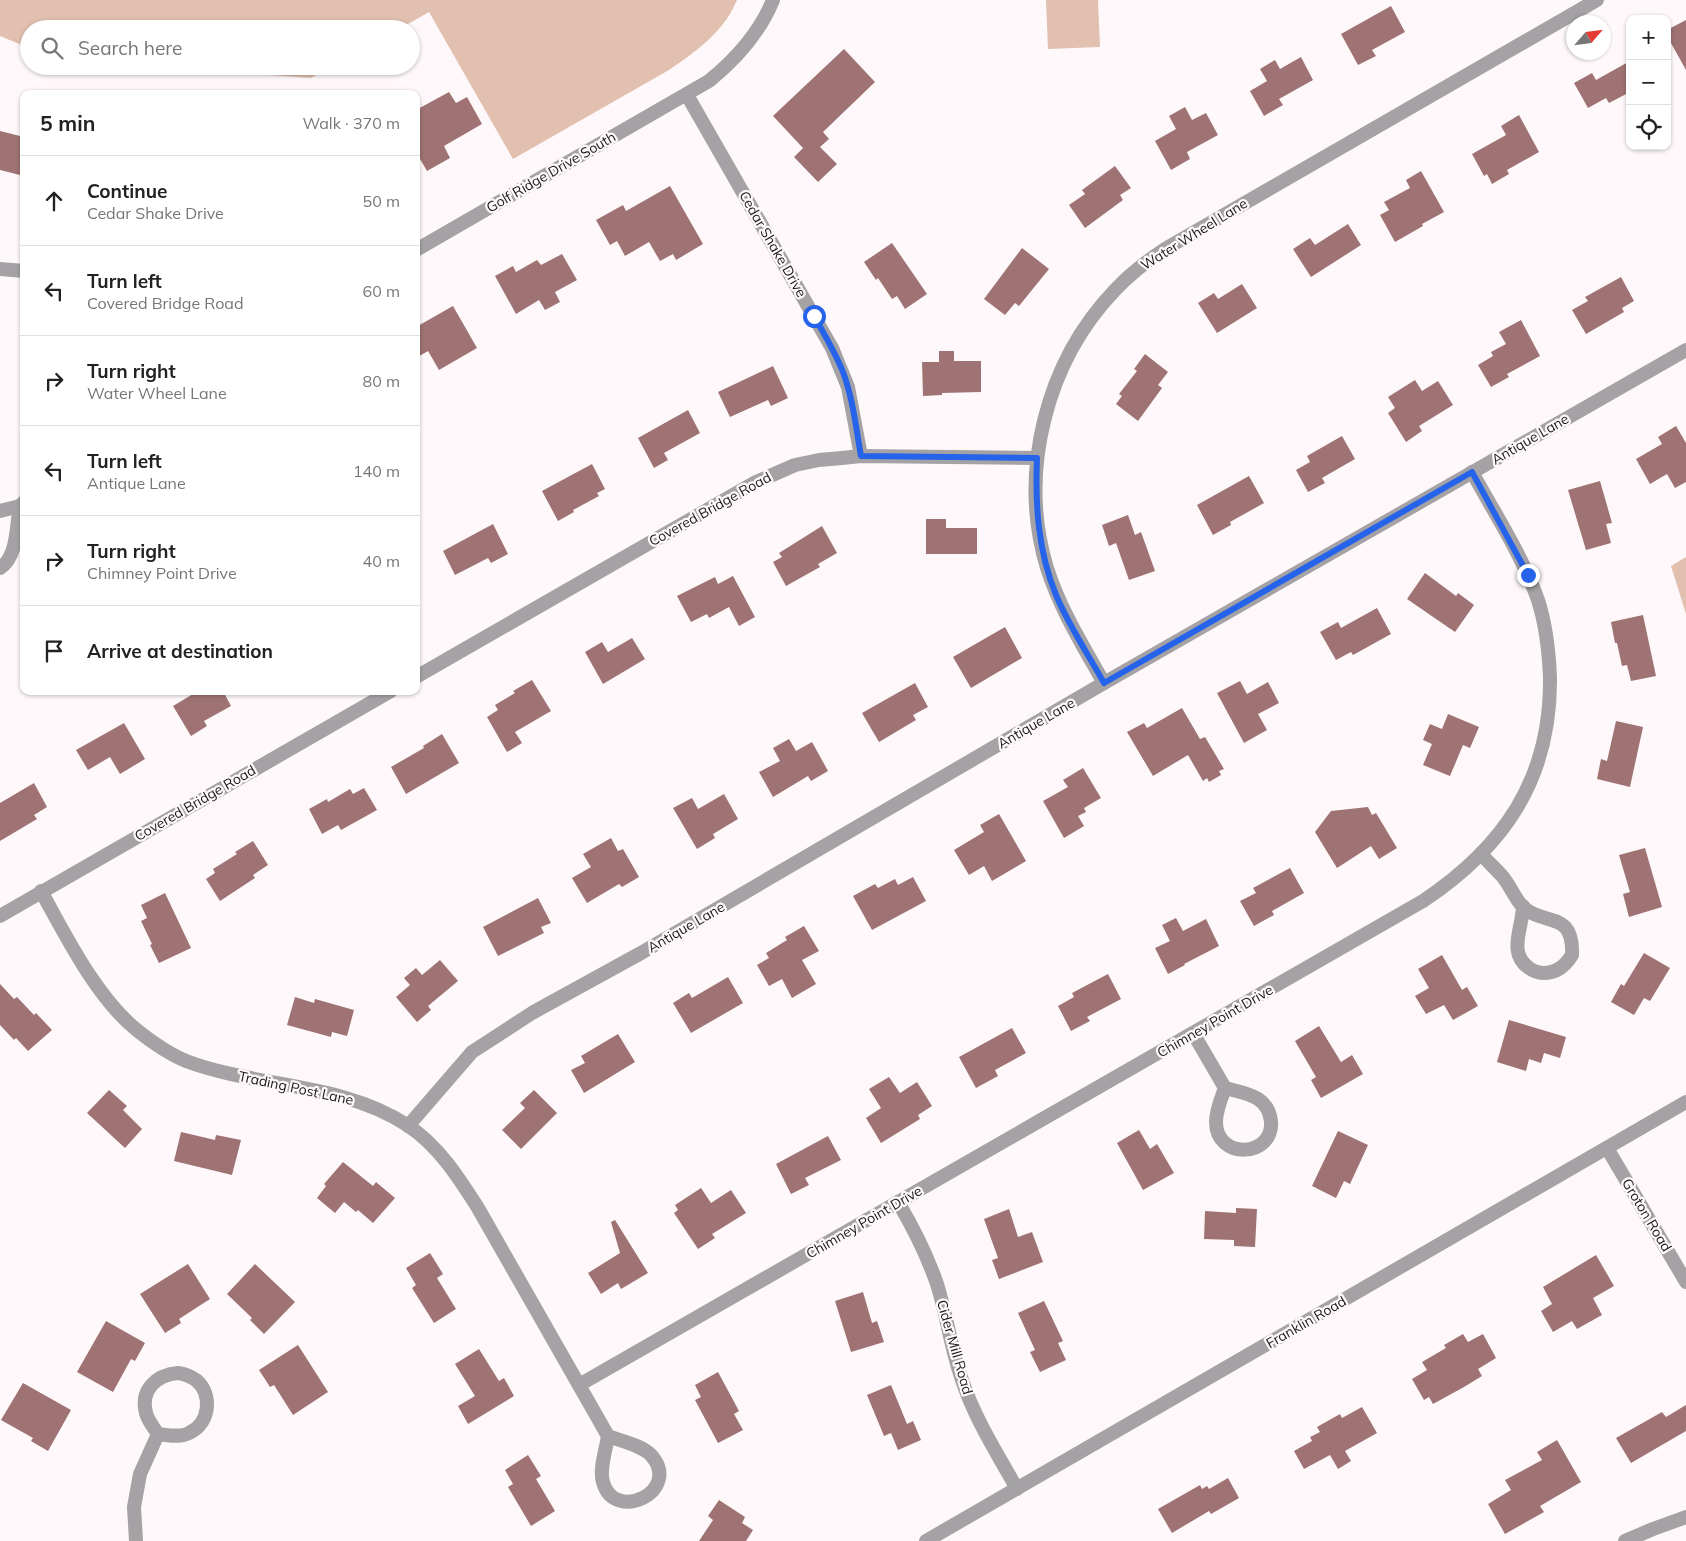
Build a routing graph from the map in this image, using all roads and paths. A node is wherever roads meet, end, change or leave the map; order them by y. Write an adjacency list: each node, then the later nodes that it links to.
1 (773, 0): 3 (street, Golf Ridge Drive South)
2 (1598, 0): 9 (street, Water Wheel Lane)
3 (687, 95): 4 (street, Golf Ridge Drive South); 8 (street, Cedar Shake Drive)
4 (420, 248)
5 (0, 269): 6 (street)
6 (20, 271)
7 (1686, 350): 10 (street, Antique Lane)
8 (861, 456): 9 (street, Covered Bridge Road); 15 (street, Covered Bridge Road)
9 (1037, 458): 16 (street, Water Wheel Lane)
10 (1472, 472): 16 (street, Antique Lane); 18 (street, Chimney Point Drive)
11 (20, 505): 12 (street)
12 (0, 511)
13 (20, 515): 14 (street)
14 (0, 568)
15 (420, 675)
16 (1104, 683): 25 (street, Antique Lane)
17 (384, 695): 19 (street, Covered Bridge Road)
18 (1481, 854): 20 (street); 22 (street, Chimney Point Drive)
19 (41, 891): 21 (street, Covered Bridge Road); 25 (street, Trading Post Lane)
20 (1523, 906): 20 (street)
21 (0, 916)
22 (1193, 1033): 23 (street); 27 (street, Chimney Point Drive)
23 (1225, 1088): 23 (street)
24 (1686, 1102): 26 (street, Franklin Road)
25 (408, 1126): 29 (street, Trading Post Lane)
26 (1607, 1148): 28 (street, Groton Road); 32 (street, Franklin Road)
27 (898, 1202): 29 (street, Chimney Point Drive); 32 (street, Cider Mill Road)
28 (1686, 1282)
29 (579, 1385): 31 (street, Trading Post Lane)
30 (158, 1434): 30 (street); 34 (street)
31 (608, 1436): 31 (street)
32 (1017, 1489): 35 (street, Franklin Road)
33 (1686, 1517): 36 (street)
34 (136, 1541)
35 (926, 1541)
36 (1625, 1541)

